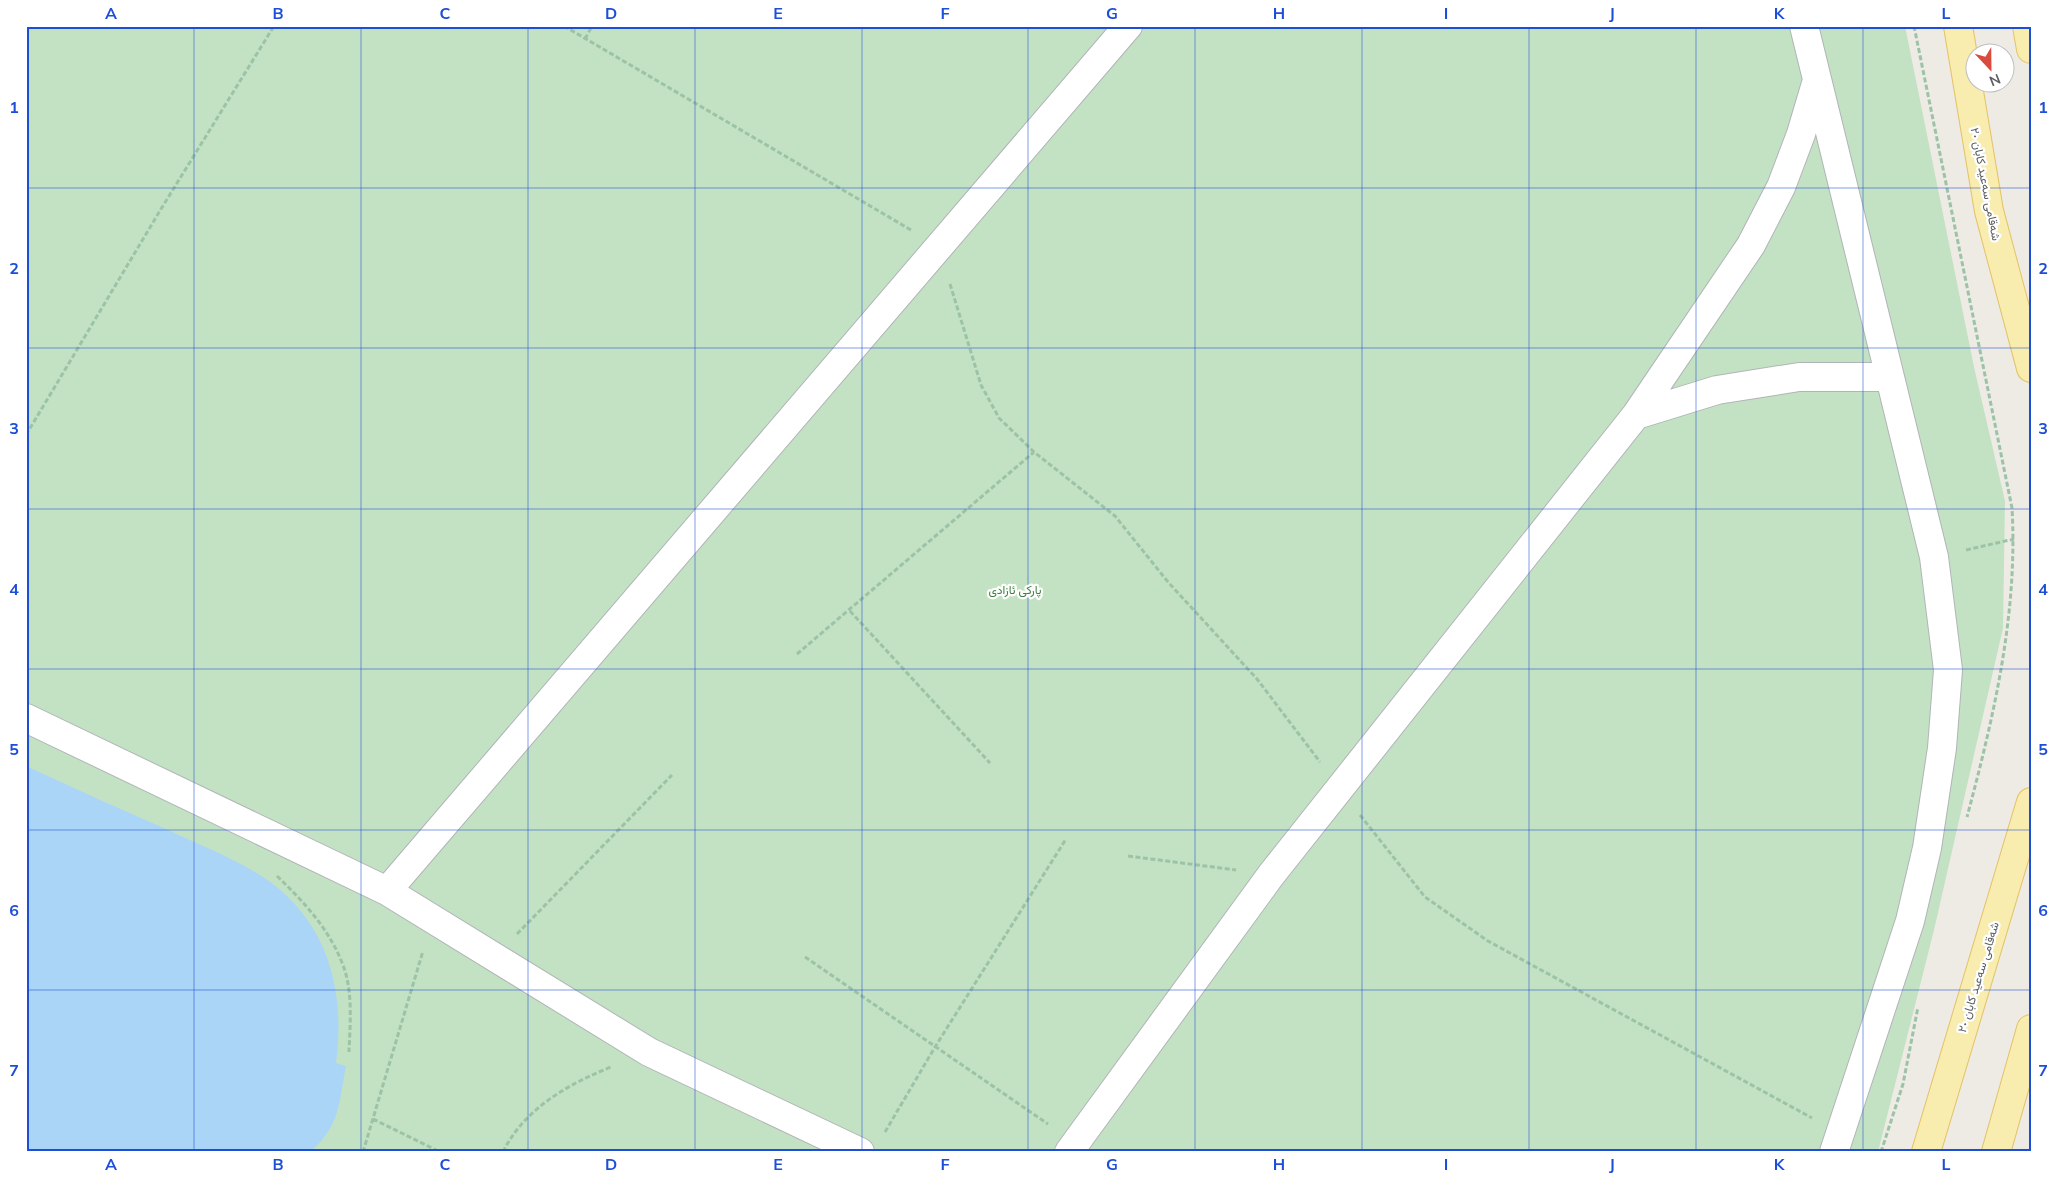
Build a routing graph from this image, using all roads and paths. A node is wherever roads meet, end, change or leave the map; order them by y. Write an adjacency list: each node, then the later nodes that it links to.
1 (274, 26): 15 (path)
2 (564, 26): 8 (path)
3 (592, 26): 8 (path)
4 (1128, 26): 11 (street)
5 (1804, 26): 10 (street)
6 (1958, 26): 12 (main road, شەقامی سەعید کابان ٢٠)
7 (2027, 26): 9 (main road)
8 (585, 39): 11 (path)
9 (2031, 49)
10 (1817, 80): 13 (street); 14 (street)
11 (938, 246): 29 (street)
12 (2031, 368)
13 (1889, 377): 14 (street); 18 (street)
14 (1636, 415): 28 (street)
15 (26, 436)
16 (1034, 452): 19 (path)
17 (2014, 539): 18 (path)
18 (1934, 558): 45 (street)
19 (850, 611): 20 (path); 22 (path)
20 (797, 654)
21 (26, 718): 29 (street)
22 (990, 763)
23 (672, 775): 32 (path)
24 (2031, 802): 47 (main road, شەقامی سەعید کابان ٢٠)
25 (1066, 839): 34 (path)
26 (1128, 856): 28 (path)
27 (270, 873): 35 (path)
28 (1271, 875): 40 (street)
29 (387, 890): 30 (street)
30 (432, 919): 32 (street); 38 (path)
31 (805, 957): 34 (path)
32 (494, 958): 36 (street)
33 (2031, 1029): 48 (main road)
34 (935, 1047): 39 (path); 40 (path)
35 (349, 1052)
36 (649, 1052): 43 (path); 44 (street)
37 (1903, 1084): 46 (path)
38 (373, 1119): 41 (path); 42 (path)
39 (883, 1136)
40 (1072, 1147)
41 (363, 1152)
42 (440, 1152)
43 (502, 1152)
44 (860, 1152)
45 (1834, 1152)
46 (1881, 1152)
47 (1926, 1152)
48 (1996, 1152)

